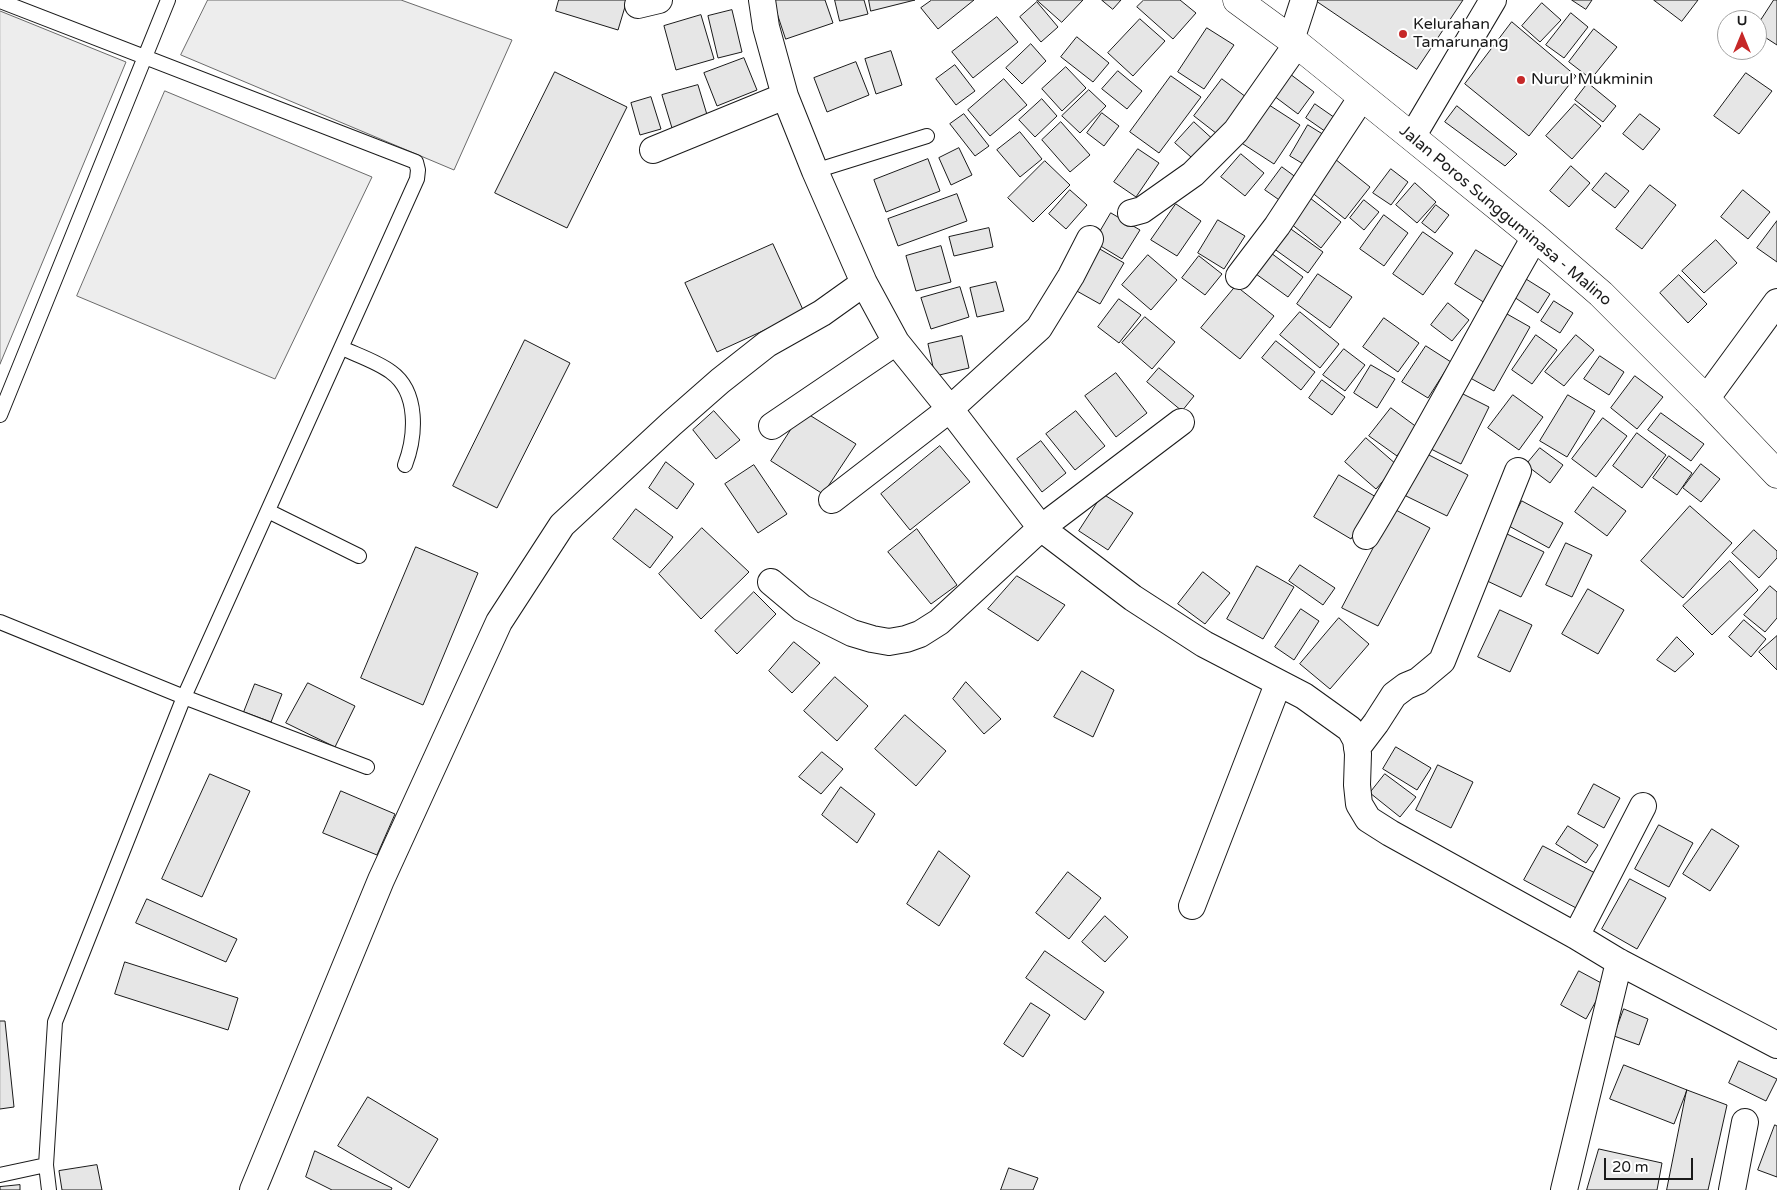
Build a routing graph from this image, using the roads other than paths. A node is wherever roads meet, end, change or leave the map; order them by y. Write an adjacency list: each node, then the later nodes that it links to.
1 (168, 0): 8 (lane)
2 (762, 0): 9 (street)
3 (1238, 0): 7 (main road, Jalan Poros Sungguminasa - Malino)
4 (1304, 0): 7 (street)
5 (1493, 0): 12 (street)
6 (0, 1): 8 (lane)
7 (1294, 42): 10 (main road, Jalan Poros Sungguminasa - Malino); 15 (street)
8 (144, 57): 22 (lane); 25 (lane)
9 (786, 96): 13 (street); 14 (street)
10 (1362, 97): 12 (main road, Jalan Poros Sungguminasa - Malino); 18 (street)
11 (927, 136): 14 (lane)
12 (1412, 137): 16 (main road, Jalan Poros Sungguminasa - Malino)
13 (653, 150)
14 (815, 171): 19 (street)
15 (1131, 213)
16 (1535, 237): 23 (main road, Jalan Poros Sungguminasa - Malino); 34 (street)
17 (1090, 239): 24 (street)
18 (1239, 276)
19 (864, 283): 21 (street); 51 (street)
20 (1777, 302): 23 (street)
21 (896, 342): 24 (street); 27 (street)
22 (342, 348): 28 (lane); 32 (lane)
23 (1706, 399): 30 (main road, Jalan Poros Sungguminasa - Malino)
24 (950, 408): 31 (street); 33 (street)
25 (0, 415)
26 (1181, 422): 33 (street)
27 (772, 426)
28 (405, 465)
29 (1518, 471): 40 (street)
30 (1777, 474)
31 (832, 500)
32 (268, 511): 35 (lane); 39 (lane)
33 (1040, 528): 36 (street); 38 (street)
34 (1366, 536)
35 (359, 556)
36 (771, 582)
37 (0, 622): 39 (lane)
38 (1278, 684): 40 (street); 43 (street)
39 (184, 697): 41 (lane); 48 (lane)
40 (1357, 748): 44 (street)
41 (367, 767)
42 (1643, 806): 44 (street)
43 (1192, 906)
44 (1576, 936): 45 (street)
45 (1619, 962): 46 (street); 52 (street)
46 (1777, 1045)
47 (1745, 1122): 53 (street)
48 (46, 1165): 49 (lane); 50 (lane)
49 (0, 1175)
50 (49, 1190)
51 (253, 1190)
52 (1564, 1190)
53 (1732, 1190)

